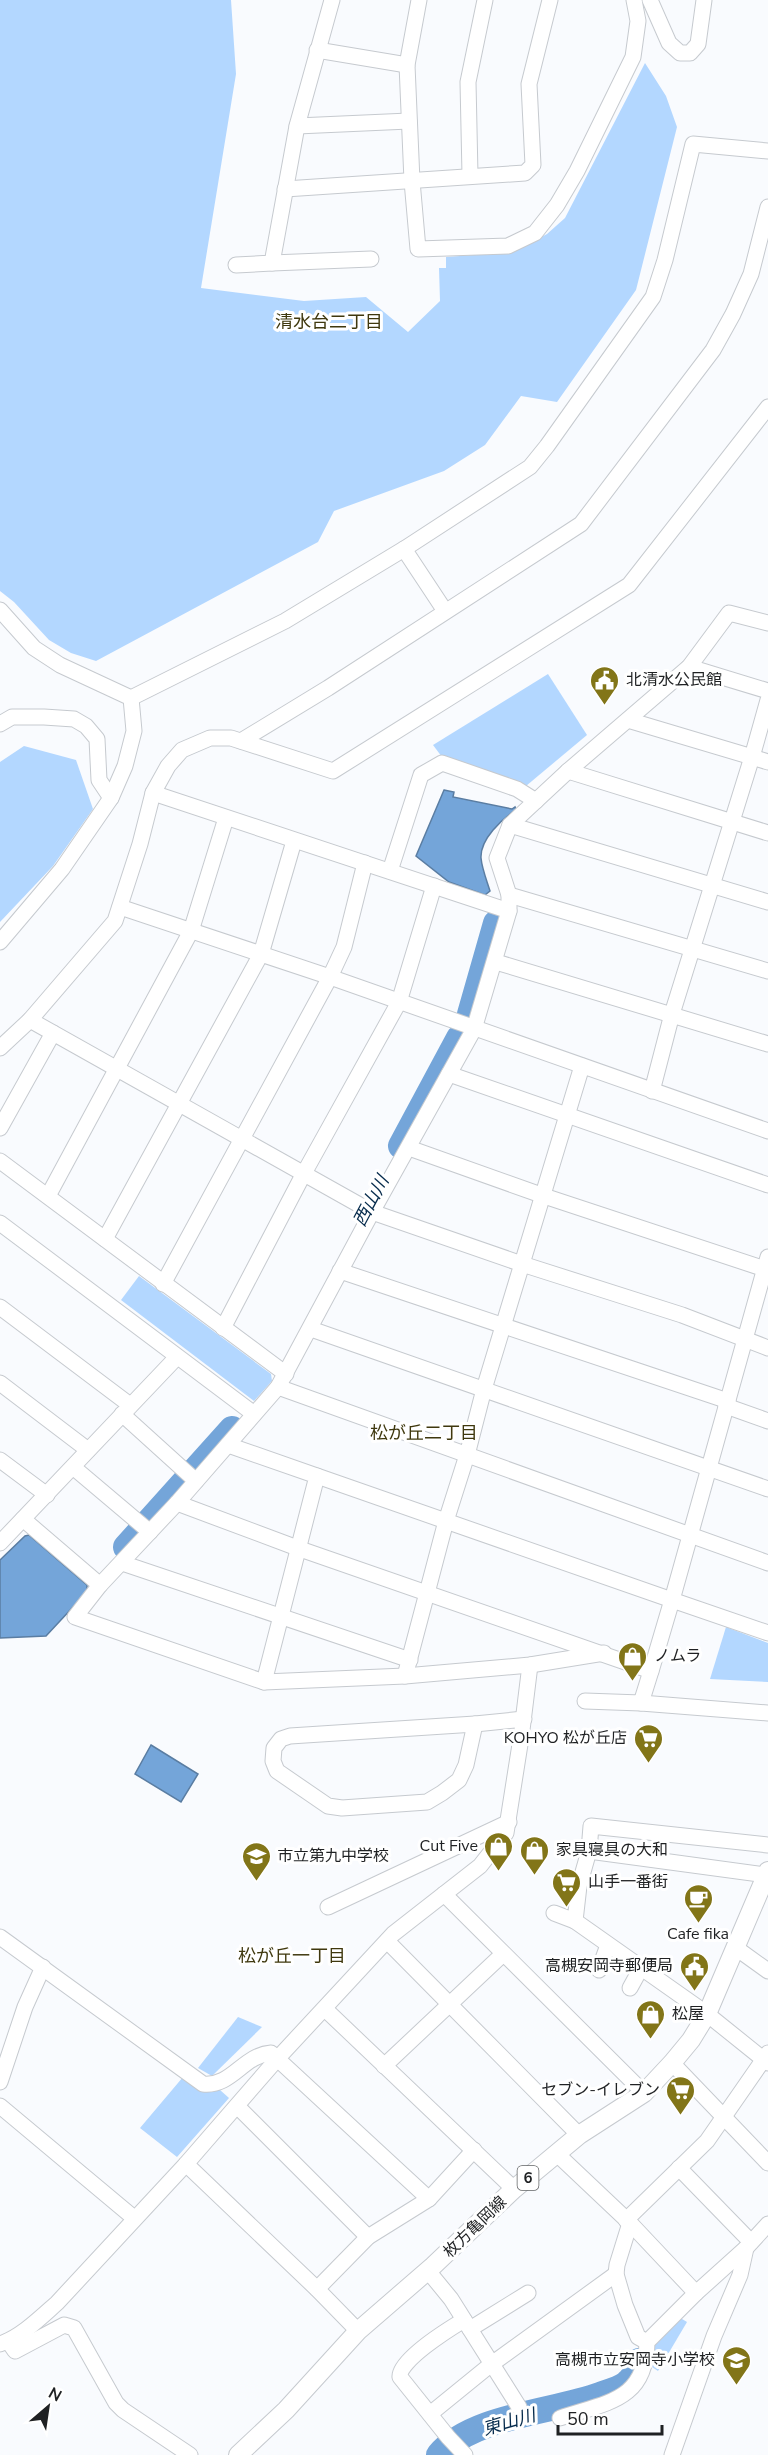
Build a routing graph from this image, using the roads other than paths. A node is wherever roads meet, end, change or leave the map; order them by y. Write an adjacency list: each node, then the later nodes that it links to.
1 (332, 0): 8 (street)
2 (419, 0): 9 (street)
3 (485, 0): 13 (street)
4 (550, 0): 13 (street)
5 (634, 0): 14 (street)
6 (650, 0): 7 (street)
7 (704, 0)
8 (317, 50): 9 (street); 11 (street)
9 (407, 65): 10 (street)
10 (409, 121): 11 (street); 14 (street)
11 (297, 126): 15 (street)
12 (768, 151): 21 (street)
13 (470, 175): 14 (street)
14 (412, 181): 15 (street)
15 (285, 189): 18 (street)
16 (768, 207): 23 (street)
17 (371, 259): 18 (street)
18 (273, 262): 19 (street)
19 (236, 265)
20 (768, 406): 31 (street)
21 (404, 549): 23 (street); 27 (street)
22 (0, 610): 27 (street)
23 (445, 611): 31 (street)
24 (768, 623): 25 (street)
25 (689, 667): 26 (street); 29 (street)
26 (768, 691)
27 (130, 698): 36 (street)
28 (768, 700): 32 (street)
29 (628, 720): 32 (street); 34 (street)
30 (0, 724): 36 (street)
31 (241, 741): 35 (street)
32 (752, 757): 33 (street); 39 (street)
33 (768, 762)
34 (568, 771): 37 (street); 39 (street)
35 (153, 793): 38 (street); 49 (street)
36 (111, 798): 52 (street)
37 (536, 801): 40 (street); 44 (street)
38 (226, 818): 42 (street); 51 (street)
39 (731, 822): 41 (street); 45 (street)
40 (510, 825): 45 (street); 47 (street)
41 (768, 832)
42 (294, 841): 43 (street); 54 (street)
43 (365, 863): 44 (street); 57 (street)
44 (390, 871): 46 (street)
45 (712, 885): 48 (street); 53 (street)
46 (434, 886): 50 (street); 58 (street)
47 (509, 895): 50 (street); 53 (street)
48 (768, 902)
49 (120, 907): 51 (street); 60 (street)
50 (509, 911): 55 (street)
51 (191, 931): 54 (street); 66 (street)
52 (0, 942)
53 (692, 949): 56 (street); 59 (street)
54 (261, 954): 57 (street); 69 (street)
55 (496, 962): 59 (street); 61 (street)
56 (768, 971)
57 (330, 977): 58 (street); 73 (street)
58 (399, 1002): 61 (street); 76 (street)
59 (672, 1014): 63 (street); 68 (street)
60 (30, 1020): 62 (street); 64 (street)
61 (474, 1029): 65 (street); 67 (street)
62 (52, 1033): 66 (street); 71 (street)
63 (768, 1044)
64 (0, 1047)
65 (582, 1066): 68 (street); 70 (street)
66 (117, 1069): 69 (street); 78 (street)
67 (448, 1074): 70 (street); 74 (street)
68 (652, 1091): 72 (street)
69 (178, 1105): 73 (street); 82 (street)
70 (566, 1116): 77 (street); 79 (street)
71 (0, 1128)
72 (768, 1131)
73 (242, 1140): 76 (street); 86 (street)
74 (409, 1148): 79 (street); 80 (street)
75 (0, 1161): 78 (street)
76 (303, 1175): 80 (street); 89 (street)
77 (768, 1185)
78 (48, 1196): 82 (street)
79 (544, 1196): 83 (street); 84 (street)
80 (372, 1212): 83 (street); 85 (street)
81 (0, 1223): 93 (street)
82 (105, 1239): 86 (street)
83 (522, 1264): 88 (street); 91 (street)
84 (767, 1265): 91 (street)
85 (340, 1271): 88 (street); 90 (street)
86 (163, 1284): 89 (street)
87 (0, 1307): 98 (street)
88 (503, 1324): 96 (street); 97 (street)
89 (223, 1328): 94 (street)
90 (311, 1329): 94 (street); 96 (street)
91 (746, 1341): 92 (street); 97 (street)
92 (768, 1348)
93 (177, 1357): 98 (street); 99 (street)
94 (282, 1381): 99 (street); 103 (street)
95 (0, 1383): 102 (street)
96 (484, 1389): 103 (street); 106 (street)
97 (727, 1404): 100 (street); 106 (street)
98 (126, 1409): 102 (street); 108 (street)
99 (254, 1414): 101 (street)
100 (768, 1421)
101 (228, 1445): 107 (street); 108 (street)
102 (88, 1450): 105 (street)
103 (467, 1455): 113 (street); 115 (street)
104 (0, 1460): 110 (street)
105 (73, 1467): 110 (street); 114 (street)
106 (708, 1469): 109 (street); 115 (street)
107 (317, 1476): 113 (street); 117 (street)
108 (196, 1481): 111 (street)
109 (768, 1489)
110 (47, 1495): 112 (street)
111 (177, 1503): 114 (street); 117 (street)
112 (23, 1519): 116 (street); 120 (street)
113 (446, 1521): 121 (street); 122 (street)
114 (150, 1532): 118 (street)
115 (689, 1533): 119 (street); 122 (street)
116 (1, 1541)
117 (300, 1549): 121 (street); 123 (street)
118 (122, 1563): 120 (street); 123 (street)
119 (768, 1563)
120 (100, 1585): 130 (street)
121 (428, 1592): 125 (street); 126 (street)
122 (672, 1600): 124 (street); 128 (street)
123 (281, 1618): 126 (street); 130 (street)
124 (768, 1633)
125 (604, 1653): 127 (street); 128 (street)
126 (410, 1660): 129 (street)
127 (530, 1665): 129 (street); 134 (street)
128 (651, 1671): 132 (street)
129 (405, 1676): 130 (street)
130 (264, 1682)
131 (585, 1701): 132 (street)
132 (641, 1703): 133 (street)
133 (768, 1713)
134 (524, 1719): 135 (street); 136 (street)
135 (475, 1724): 135 (street)
136 (509, 1822): 140 (street); 141 (street)
137 (768, 1845): 138 (street)
138 (590, 1851): 139 (street); 143 (street)
139 (767, 1873): 147 (main road, 枚方亀岡線 / 6)
140 (444, 1894): 145 (street); 148 (street)
141 (328, 1907)
142 (554, 1912): 143 (street)
143 (575, 1921): 146 (street)
144 (0, 1937): 149 (street)
145 (387, 1941): 154 (street); 155 (street)
146 (608, 1945): 150 (street); 151 (street)
147 (736, 1948): 152 (street); 156 (main road, 枚方亀岡線 / 6)
148 (503, 1954): 154 (street); 162 (street)
149 (43, 1967): 157 (street); 161 (street)
150 (641, 1968): 153 (street); 156 (street)
151 (599, 1970)
152 (768, 1971)
153 (630, 1988)
154 (448, 2005): 160 (street); 166 (street)
155 (325, 2009): 157 (street); 160 (street)
156 (707, 2014): 158 (street); 159 (main road, 枚方亀岡線 / 6)
157 (278, 2058): 164 (street); 173 (street)
158 (767, 2058): 165 (street)
159 (672, 2063): 162 (main road, 枚方亀岡線 / 6); 165 (street)
160 (384, 2066): 167 (street)
161 (0, 2082)
162 (644, 2093): 166 (main road, 枚方亀岡線 / 6)
163 (0, 2106): 174 (street)
164 (237, 2106): 170 (street); 177 (street)
165 (724, 2116): 169 (street); 171 (street)
166 (579, 2135): 168 (main road, 枚方亀岡線 / 6)
167 (474, 2150): 172 (street); 173 (street)
168 (557, 2154): 172 (main road, 枚方亀岡線 / 6); 175 (street)
169 (768, 2163)
170 (186, 2164): 174 (street); 181 (street)
171 (679, 2168): 175 (street); 178 (street)
172 (514, 2189): 179 (main road, 枚方亀岡線 / 6)
173 (429, 2199): 177 (street)
174 (134, 2218): 187 (street)
175 (628, 2221): 180 (street); 183 (street)
176 (768, 2224): 178 (street)
177 (368, 2237): 181 (street)
178 (755, 2240): 183 (street); 195 (street)
179 (428, 2271): 184 (street); 185 (main road, 枚方亀岡線 / 6)
180 (614, 2275): 186 (street); 188 (street)
181 (317, 2289): 185 (street)
182 (528, 2293): 184 (street)
183 (696, 2293): 186 (street)
184 (467, 2324): 188 (street); 190 (street)
185 (358, 2331): 194 (main road, 枚方亀岡線 / 6)
186 (643, 2339): 191 (street)
187 (4, 2342): 193 (street)
188 (493, 2364): 189 (street); 190 (street)
189 (519, 2407)
190 (430, 2414): 192 (street)
191 (560, 2418)
192 (456, 2446)
193 (190, 2455)
194 (238, 2455)
195 (672, 2455)

